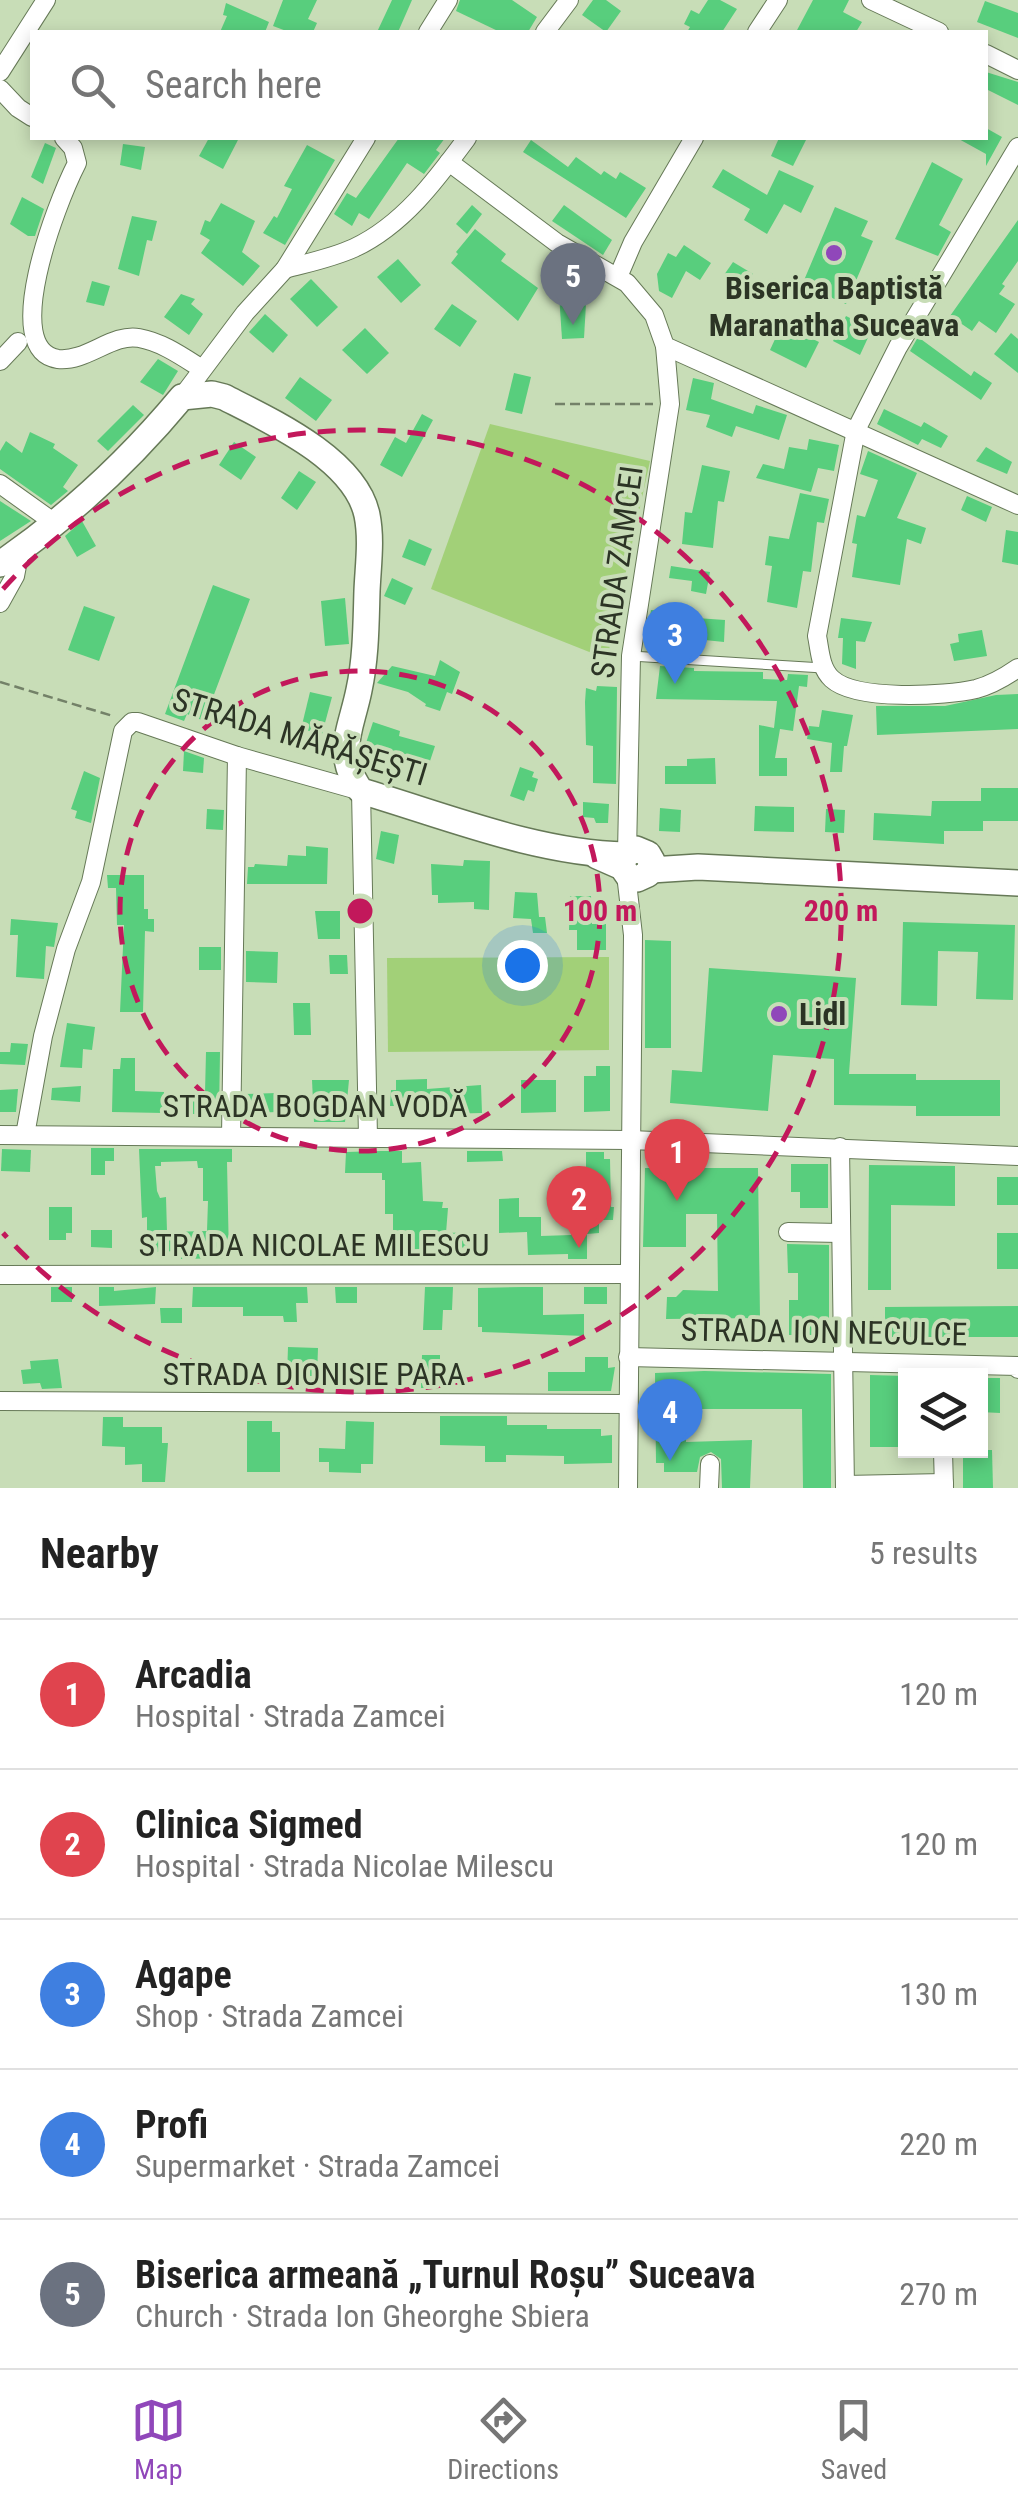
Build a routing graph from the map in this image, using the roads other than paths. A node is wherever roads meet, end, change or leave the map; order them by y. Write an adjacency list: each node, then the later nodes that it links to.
1 (46, 0): 12 (street)
2 (448, 0): 6 (street)
3 (569, 0): 7 (street)
4 (778, 0): 8 (street)
5 (871, 0): 9 (street)
6 (429, 30)
7 (546, 30)
8 (758, 30)
9 (936, 30)
10 (988, 55): 11 (street)
11 (1018, 70)
12 (0, 72)
13 (0, 89): 14 (street)
14 (30, 116)
15 (66, 140): 23 (street)
16 (365, 140): 21 (street)
17 (466, 140): 20 (street)
18 (693, 140): 22 (street)
19 (1018, 147): 28 (street)
20 (449, 162): 21 (street); 22 (street)
21 (285, 269): 26 (street)
22 (618, 277): 24 (street)
23 (14, 295)
24 (666, 346): 28 (street); 34 (street, STRADA ZAMCEI)
25 (0, 361): 26 (street)
26 (202, 368): 27 (street)
27 (182, 397): 31 (street); 38 (street)
28 (856, 430): 30 (street); 35 (street)
29 (0, 484): 31 (street)
30 (1018, 505)
31 (56, 524): 32 (street)
32 (10, 557): 33 (street)
33 (0, 602)
34 (632, 656): 35 (lane); 39 (street, STRADA ZAMCEI)
35 (823, 668): 36 (street)
36 (1018, 668)
37 (237, 756): 38 (street, STRADA MĂRĂȘEȘTI); 42 (street, STRADA MĂRĂȘEȘTI); 43 (street)
38 (361, 791): 39 (street, STRADA MĂRĂȘEȘTI); 44 (street)
39 (636, 863): 40 (street, STRADA MĂRĂȘEȘTI); 45 (street, STRADA ZAMCEI)
40 (1018, 883)
41 (0, 1135): 42 (street, STRADA BOGDAN VODĂ)
42 (25, 1135): 43 (street, STRADA BOGDAN VODĂ)
43 (231, 1136): 44 (street, STRADA BOGDAN VODĂ)
44 (368, 1138): 45 (street, STRADA BOGDAN VODĂ)
45 (630, 1140): 46 (street, STRADA BOGDAN VODĂ); 50 (street, STRADA ZAMCEI)
46 (840, 1147): 47 (street, STRADA BOGDAN VODĂ); 49 (street)
47 (1018, 1156)
48 (788, 1232): 49 (street)
49 (840, 1233): 53 (street)
50 (628, 1274): 51 (street, STRADA NICOLAE MILESCU); 52 (street, STRADA ZAMCEI)
51 (0, 1275)
52 (628, 1357): 53 (street, STRADA ION NECULCE); 56 (street, STRADA ZAMCEI)
53 (841, 1362): 54 (street, STRADA ION NECULCE); 60 (street)
54 (1018, 1367)
55 (0, 1401): 56 (street, STRADA DIONISIE PARA)
56 (627, 1404): 61 (street, STRADA ZAMCEI)
57 (944, 1458): 59 (street)
58 (710, 1464): 62 (street)
59 (944, 1486): 60 (street)
60 (845, 1487)
61 (628, 1488)
62 (708, 1488)

